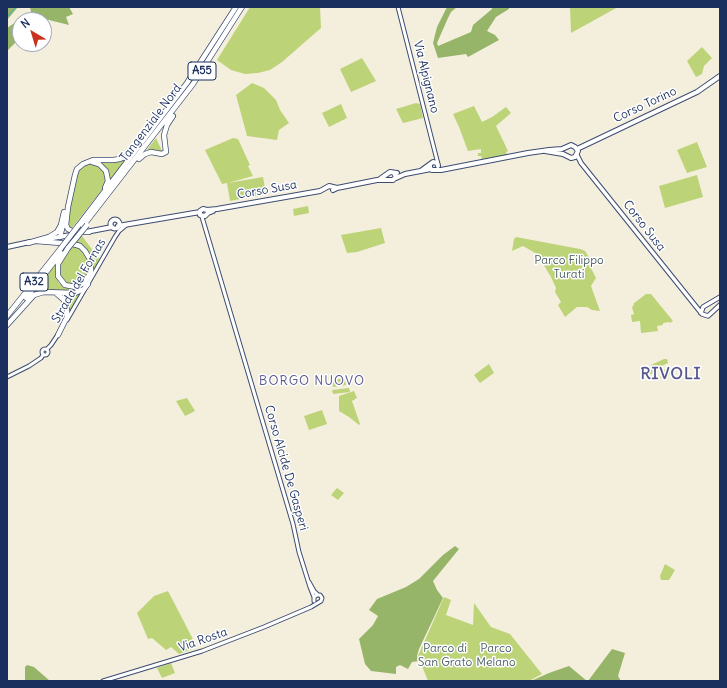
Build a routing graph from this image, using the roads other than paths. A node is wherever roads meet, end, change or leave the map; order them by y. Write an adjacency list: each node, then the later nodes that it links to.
1 (236, 7): 6 (highway, Tangenziale Nord / A55)
2 (242, 7): 5 (highway, Tangenziale Nord / A55)
3 (398, 7): 11 (street, Via Alpignano)
4 (720, 76): 9 (main road, Corso Torino)
5 (181, 101): 6 (highway, Tangenziale Nord / A55); 19 (highway)
6 (156, 128): 7 (highway, Tangenziale Nord / A55)
7 (152, 134): 14 (highway); 19 (highway, Tangenziale Nord / A55); 22 (highway, Tangenziale Nord / A55)
8 (565, 148): 9 (main road); 10 (main road); 12 (main road)
9 (577, 149): 13 (main road)
10 (545, 151): 12 (main road); 16 (main road)
11 (435, 152): 15 (street, Via Alpignano); 16 (street, Via Alpignano)
12 (565, 155): 13 (main road)
13 (575, 157): 38 (main road, Corso Susa)
14 (89, 162): 20 (highway); 22 (highway)
15 (431, 166): 16 (main road); 16 (main road); 17 (main road)
16 (438, 167)
17 (395, 175): 18 (main road); 18 (main road)
18 (388, 177): 23 (main road, Corso Susa)
19 (116, 184): 26 (highway, Tangenziale Nord / A55)
20 (71, 189): 21 (highway); 31 (highway)
21 (68, 207): 28 (highway); 29 (highway)
22 (91, 209): 26 (highway, Tangenziale Nord / A55)
23 (204, 214): 25 (main road, Corso Susa); 48 (street, Corso Alcide De Gasperi)
24 (118, 224): 25 (main road, Corso Susa); 27 (main road); 27 (main road)
25 (126, 224): 34 (street, Strada del Fornas)
26 (82, 226): 33 (highway, A32, bridge)
27 (110, 226): 28 (main road)
28 (89, 232): 29 (main road)
29 (60, 237): 30 (main road)
30 (36, 241): 31 (main road); 33 (highway)
31 (28, 243): 32 (main road)
32 (7, 246)
33 (65, 248): 35 (highway, A32); 45 (highway, A32)
34 (88, 284): 36 (highway); 46 (street, Strada del Fornas)
35 (30, 288): 41 (highway); 44 (highway, A32)
36 (52, 292): 45 (highway); 46 (highway)
37 (720, 297): 40 (main road)
38 (692, 302): 40 (main road, Corso Susa); 43 (main road, Corso Susa)
39 (720, 305): 42 (main road)
40 (705, 307): 42 (main road); 43 (main road)
41 (7, 311)
42 (711, 312): 43 (main road)
43 (701, 313)
44 (7, 316)
45 (7, 324)
46 (58, 335): 47 (street, Strada del Fornas)
47 (7, 377)
48 (309, 582): 49 (street, Corso Alcide De Gasperi); 50 (street, Corso Alcide De Gasperi)
49 (318, 595): 50 (street); 51 (street)
50 (314, 597): 51 (street, Corso Alcide De Gasperi)
51 (316, 602): 52 (street, Via Rosta)
52 (103, 681)

